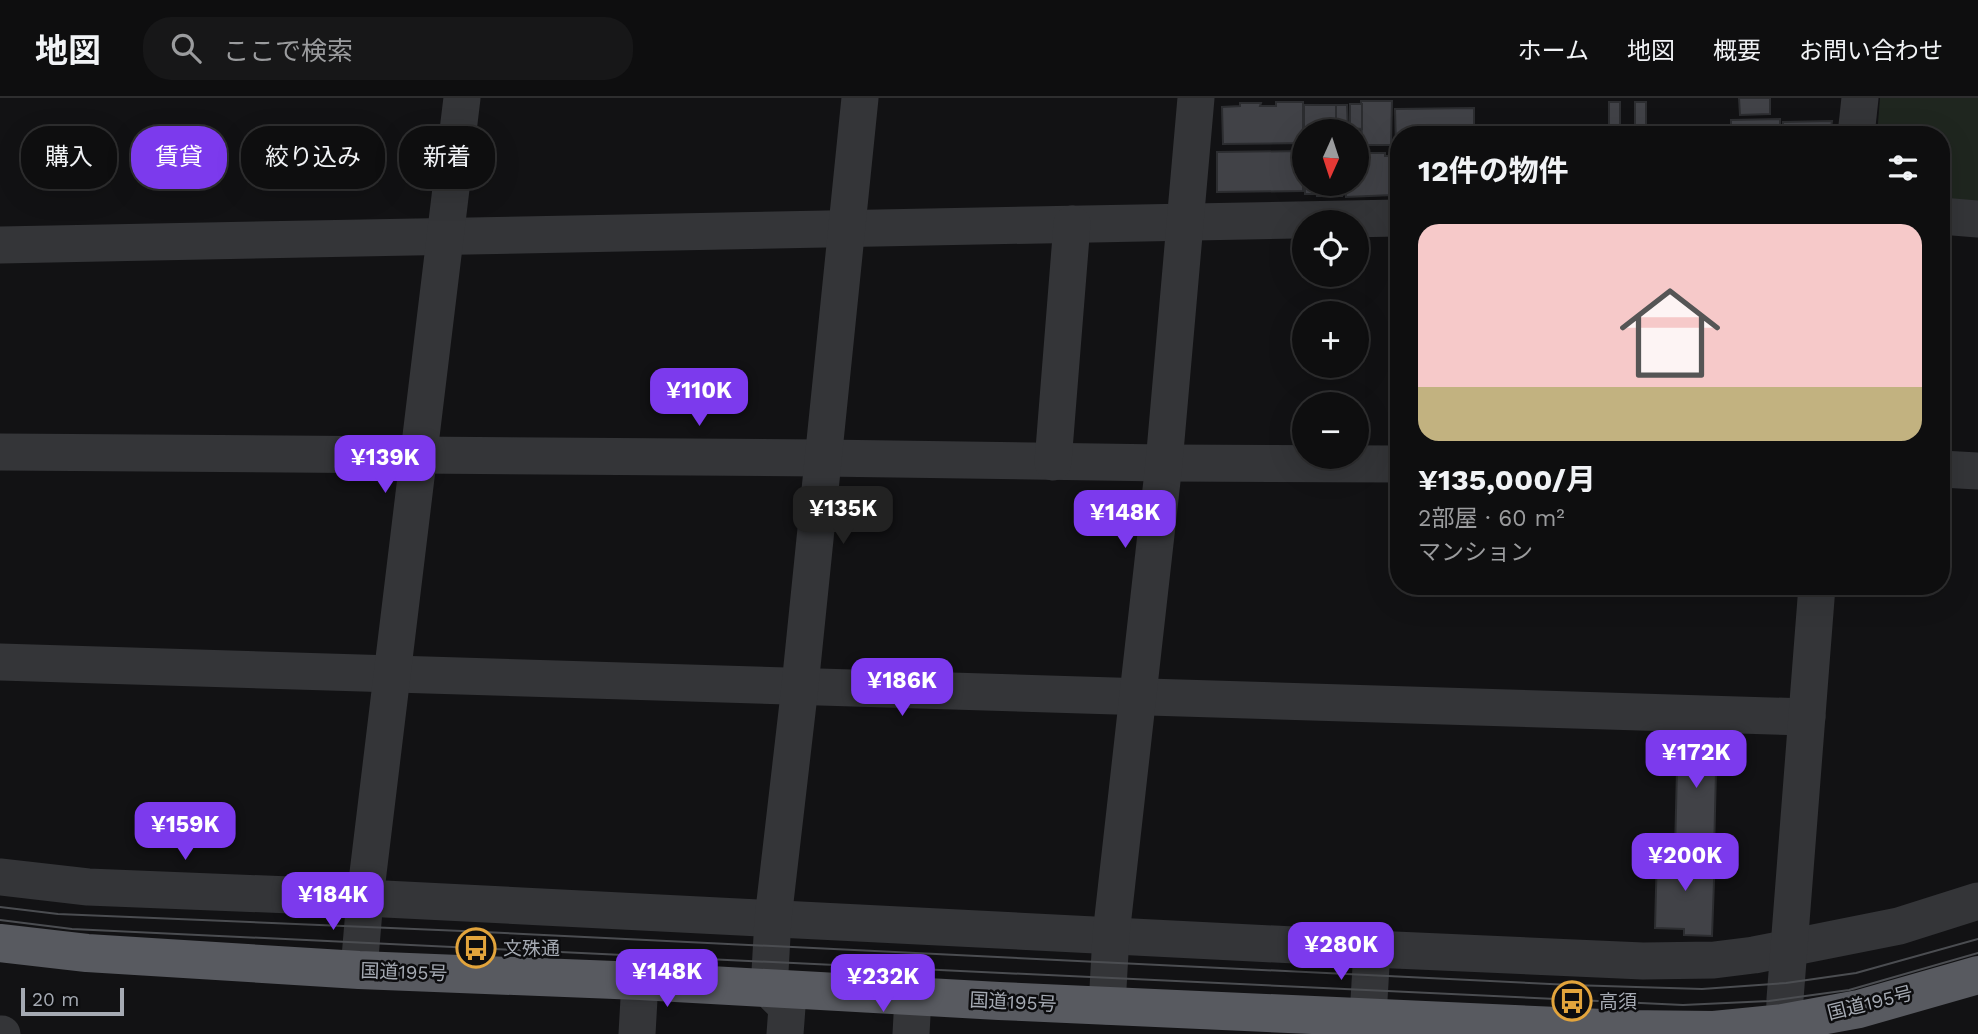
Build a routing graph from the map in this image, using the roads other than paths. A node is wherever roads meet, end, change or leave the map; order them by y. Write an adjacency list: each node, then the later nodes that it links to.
1 (462, 98): 12 (street)
2 (860, 98): 11 (street)
3 (1196, 98): 9 (street)
4 (1860, 98): 5 (street)
5 (1857, 126)
6 (1950, 217): 8 (street)
7 (1390, 218): 9 (street)
8 (1978, 219)
9 (1185, 222): 10 (street); 18 (street)
10 (1072, 224): 11 (street); 17 (street)
11 (846, 228): 12 (street); 16 (street)
12 (445, 236): 13 (street); 15 (street)
13 (0, 245)
14 (0, 452): 15 (street)
15 (419, 454): 16 (street); 24 (street)
16 (822, 458): 17 (street); 25 (street)
17 (1053, 462): 18 (street)
18 (1164, 464): 19 (street); 26 (street)
19 (1390, 464)
20 (1950, 469): 21 (street)
21 (1978, 471)
22 (1816, 595): 27 (street)
23 (0, 662): 24 (street)
24 (392, 673): 25 (street); 29 (street)
25 (800, 686): 26 (street); 31 (street)
26 (1137, 696): 27 (street); 32 (street)
27 (1807, 717): 34 (street)
28 (0, 877): 29 (street)
29 (365, 898): 31 (street); 36 (street)
30 (1978, 901): 34 (street)
31 (773, 919): 32 (street); 39 (street)
32 (1111, 935): 35 (street); 41 (street)
33 (0, 943): 36 (highway, 国道195号)
34 (1789, 948): 35 (street); 43 (street)
35 (1372, 949): 42 (street)
36 (359, 970): 38 (highway, 国道195号)
37 (1978, 975): 43 (highway, 国道195号)
38 (640, 981): 39 (highway, 国道195号); 44 (street)
39 (769, 989): 40 (highway, 国道195号); 45 (street)
40 (913, 997): 41 (highway, 国道195号); 46 (street)
41 (1107, 1006): 42 (highway, 国道195号)
42 (1383, 1023): 43 (highway, 国道195号)
43 (1783, 1028)
44 (637, 1034)
45 (785, 1034)
46 (911, 1034)

